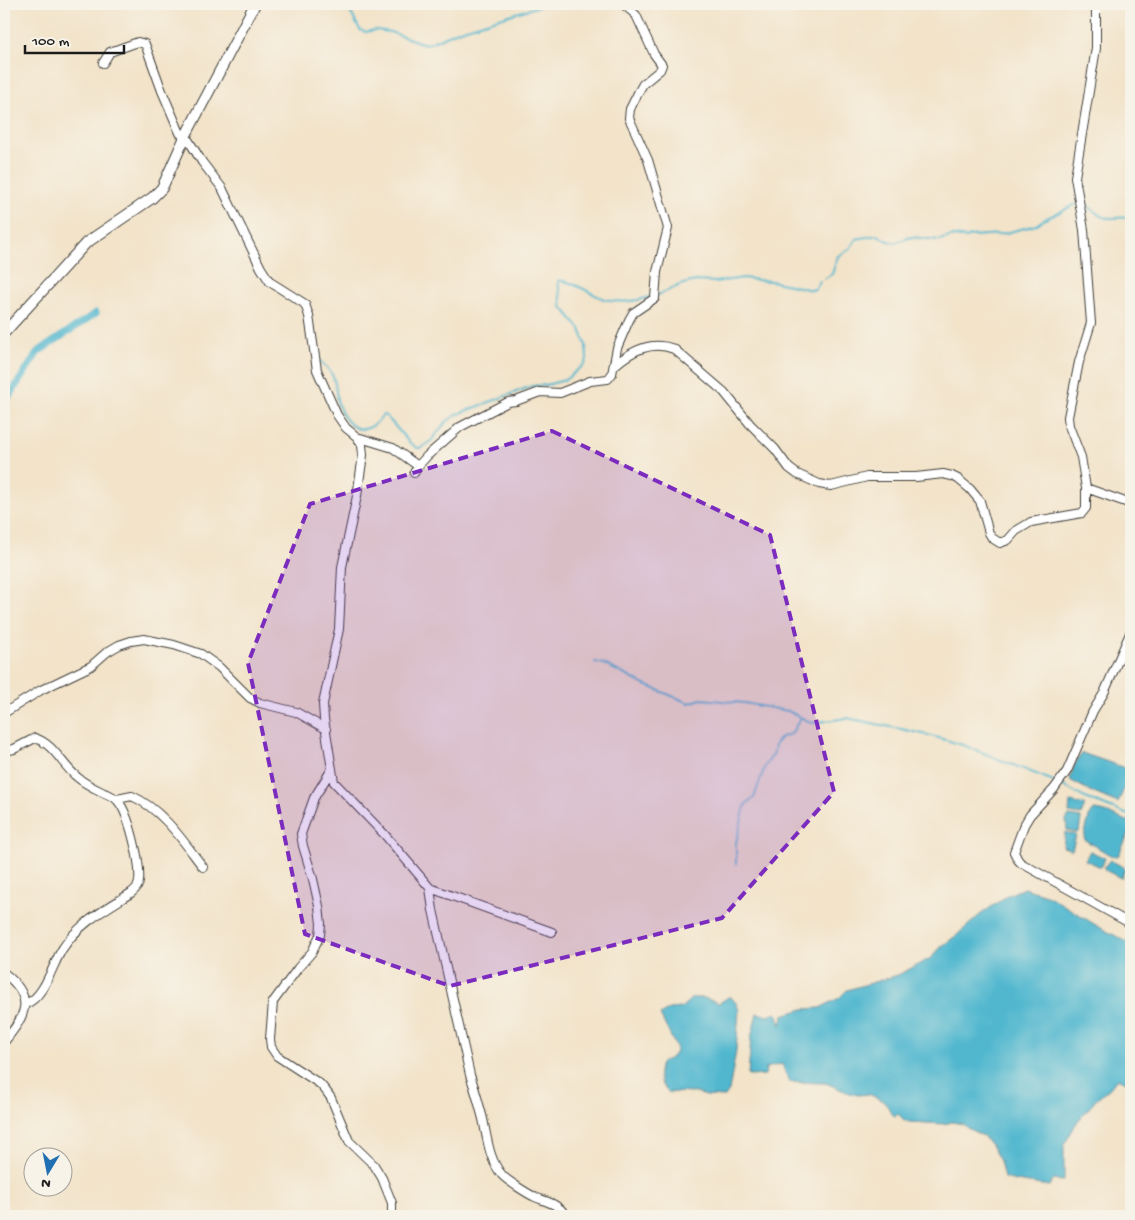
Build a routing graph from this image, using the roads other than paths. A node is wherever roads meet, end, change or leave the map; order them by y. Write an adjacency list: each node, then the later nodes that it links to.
1 (255, 4): 5 (street)
2 (623, 4): 7 (street)
3 (1096, 4): 9 (street)
4 (103, 64): 5 (street)
5 (185, 137): 6 (street); 8 (street)
6 (4, 334)
7 (614, 366): 8 (street); 9 (street)
8 (357, 437): 13 (street)
9 (1086, 488): 10 (street)
10 (1131, 504)
11 (1131, 630): 19 (street)
12 (4, 713): 13 (street)
13 (326, 729): 15 (street)
14 (4, 751): 16 (street)
15 (332, 769): 18 (street); 24 (street)
16 (117, 799): 17 (street); 22 (street)
17 (203, 867)
18 (430, 888): 20 (street); 25 (street)
19 (1131, 924)
20 (552, 932)
21 (4, 974): 22 (street)
22 (25, 1004): 23 (street)
23 (4, 1042)
24 (392, 1216)
25 (566, 1216)

